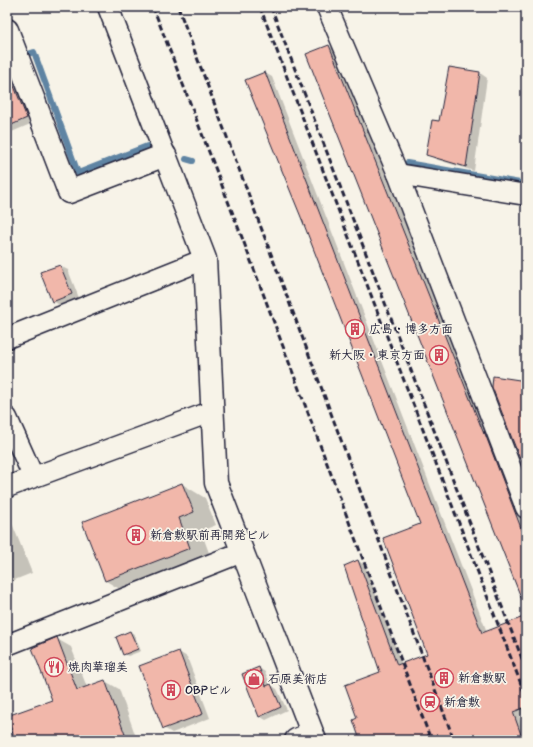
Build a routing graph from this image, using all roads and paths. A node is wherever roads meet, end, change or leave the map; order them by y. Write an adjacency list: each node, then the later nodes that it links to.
1 (108, 7): 4 (street)
2 (328, 7): 5 (street)
3 (9, 40): 4 (street)
4 (165, 155): 7 (street)
5 (398, 174): 6 (street); 13 (street)
6 (526, 195)
7 (205, 259): 8 (street); 9 (street)
8 (7, 338)
9 (213, 411): 11 (street); 14 (street)
10 (7, 418): 11 (street)
11 (33, 476): 12 (street)
12 (7, 487)
13 (525, 503)
14 (242, 552): 15 (street); 16 (street)
15 (7, 645)
16 (307, 738)

